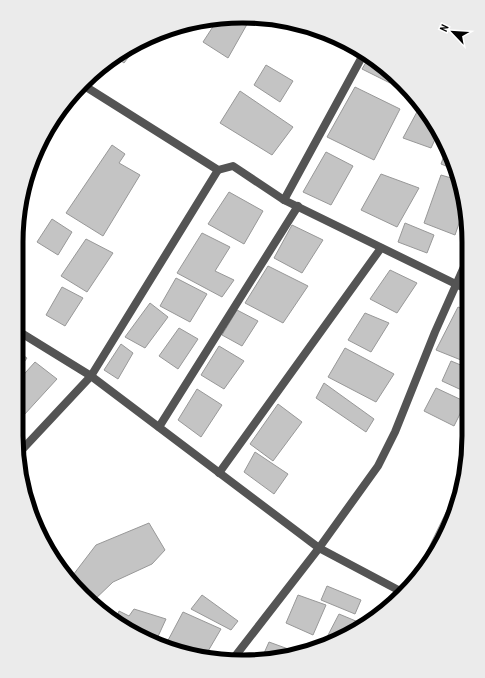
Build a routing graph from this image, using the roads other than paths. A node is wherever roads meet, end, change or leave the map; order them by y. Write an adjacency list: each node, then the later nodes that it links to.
1 (362, 59): 4 (street)
2 (87, 87): 3 (street)
3 (218, 170): 4 (street); 11 (street)
4 (284, 200): 5 (street)
5 (298, 206): 6 (street); 12 (street)
6 (381, 248): 8 (street); 14 (street)
7 (462, 272): 8 (street)
8 (457, 285): 9 (street); 15 (street)
9 (462, 287)
10 (23, 333): 11 (street)
11 (91, 376): 12 (street); 13 (street)
12 (160, 427): 14 (street)
13 (23, 449)
14 (219, 473): 15 (street)
15 (319, 548): 16 (street); 17 (street)
16 (399, 590)
17 (236, 655)

